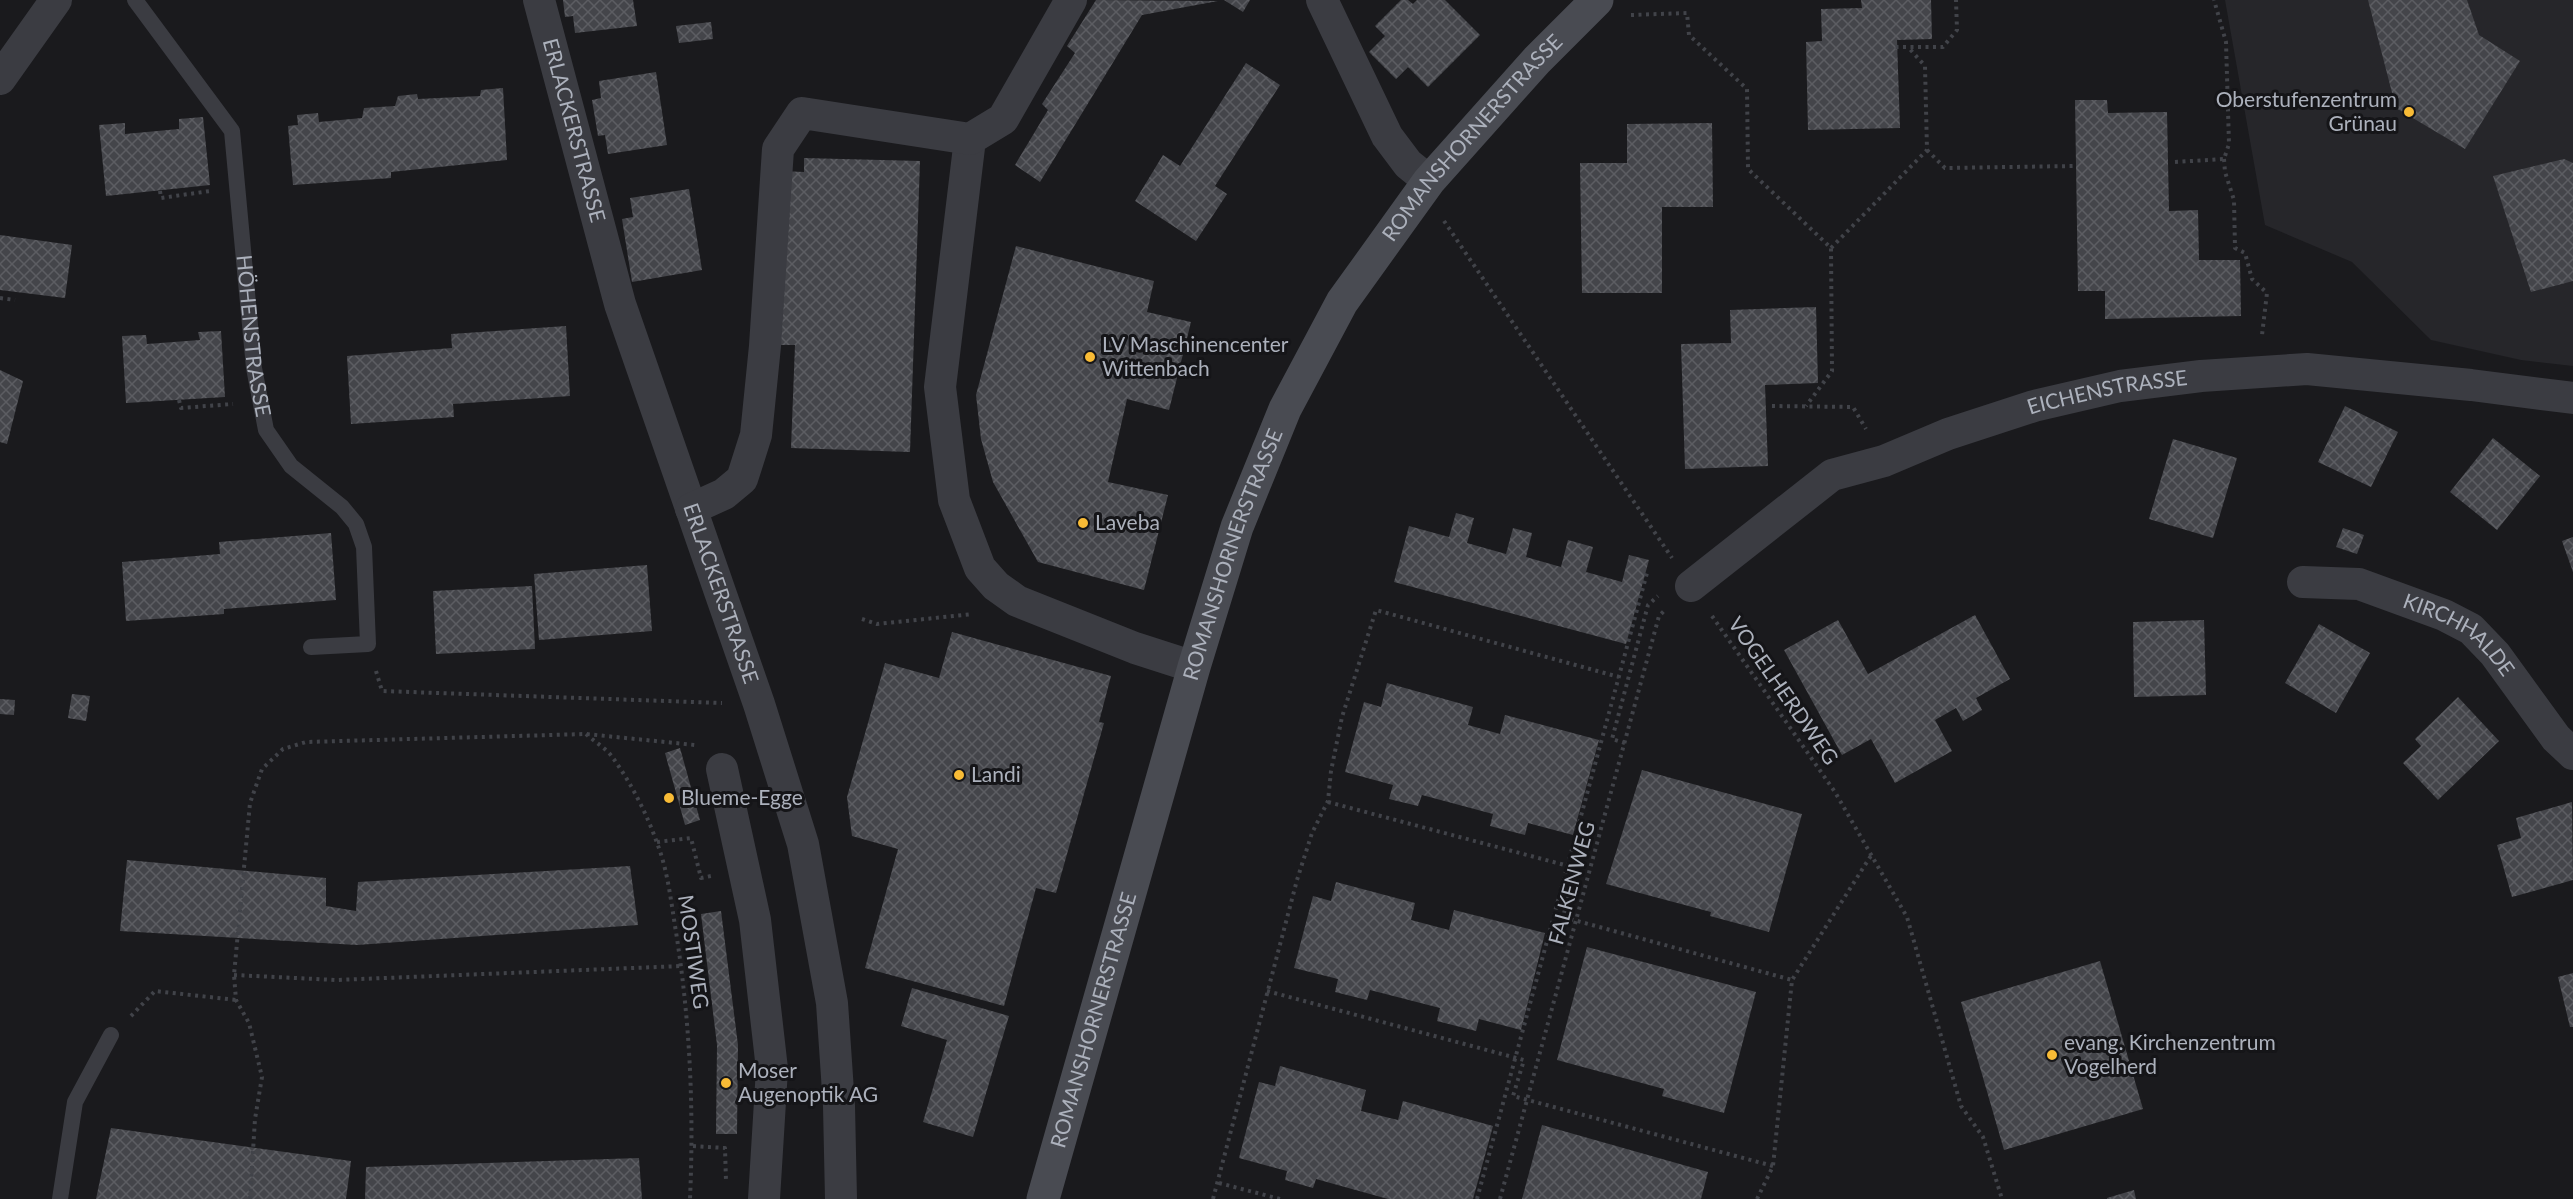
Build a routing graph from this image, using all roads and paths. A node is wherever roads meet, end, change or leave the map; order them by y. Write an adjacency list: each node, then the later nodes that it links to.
1 (56, 0): 11 (street)
2 (135, 0): 37 (lane, HÖHENSTRASSE)
3 (539, 0): 31 (street, ERLACKERSTRASSE)
4 (1071, 0): 12 (street)
5 (1323, 0): 17 (street)
6 (1956, 0): 10 (path)
7 (2214, 0): 14 (path)
8 (1610, 8): 17 (main road, ROMANSHORNERSTRASSE); 21 (path)
9 (1888, 47): 10 (path)
10 (1908, 47): 13 (path)
11 (0, 79)
12 (970, 139): 31 (street); 39 (street)
13 (1927, 150): 16 (path); 21 (path)
14 (2224, 159): 15 (path); 24 (path)
15 (2175, 162)
16 (2074, 166)
17 (1429, 181): 39 (main road, ROMANSHORNERSTRASSE)
18 (160, 190): 19 (path)
19 (207, 192)
20 (1439, 213): 33 (path, VOGELHERDWEG)
21 (1831, 248): 29 (path)
22 (0, 298): 23 (path)
23 (15, 300)
24 (2262, 344)
25 (2573, 398): 33 (street, EICHENSTRASSE)
26 (179, 400): 27 (path)
27 (228, 404)
28 (1772, 406): 29 (path)
29 (1806, 406): 30 (path)
30 (1870, 436)
31 (691, 509): 70 (street, ERLACKERSTRASSE)
32 (1647, 573): 40 (path)
33 (1687, 580): 42 (path); 45 (path, FALKENWEG); 51 (path, VOGELHERDWEG)
34 (2303, 582): 46 (street, KIRCHHALDE)
35 (967, 614): 36 (path)
36 (862, 619)
37 (368, 644): 38 (lane); 43 (path)
38 (311, 647)
39 (1194, 667): 71 (main road, ROMANSHORNERSTRASSE)
40 (1619, 676): 41 (path); 48 (path)
41 (1616, 690): 42 (path); 52 (path)
42 (1624, 692): 45 (path)
43 (724, 703)
44 (586, 734): 47 (path); 50 (path, MOSTIWEG); 55 (path)
45 (1625, 743): 53 (path, FALKENWEG)
46 (2573, 754)
47 (714, 758): 69 (street)
48 (1328, 801): 52 (path); 57 (path)
49 (691, 838): 50 (path)
50 (657, 843): 54 (path, MOSTIWEG)
51 (1872, 854): 56 (path); 77 (path, VOGELHERDWEG)
52 (1568, 866): 53 (path); 60 (path)
53 (1577, 921): 56 (path); 61 (path, FALKENWEG)
54 (681, 966): 55 (path); 62 (path, MOSTIWEG)
55 (234, 975): 58 (path)
56 (1792, 980): 64 (path)
57 (1268, 991): 60 (path); 65 (path)
58 (236, 1000): 59 (path); 67 (path)
59 (111, 1035): 66 (lane)
60 (1516, 1058): 61 (path); 74 (path)
61 (1527, 1100): 64 (path); 75 (path, FALKENWEG)
62 (693, 1146): 63 (path); 68 (path, MOSTIWEG)
63 (725, 1148)
64 (1773, 1166): 76 (path)
65 (1219, 1182): 72 (path); 73 (path)
66 (60, 1199)
67 (250, 1199)
68 (690, 1199)
69 (764, 1199)
70 (841, 1199)
71 (1043, 1199)
72 (1213, 1199)
73 (1280, 1199)
74 (1477, 1199)
75 (1500, 1199)
76 (1758, 1199)
77 (2002, 1199)

